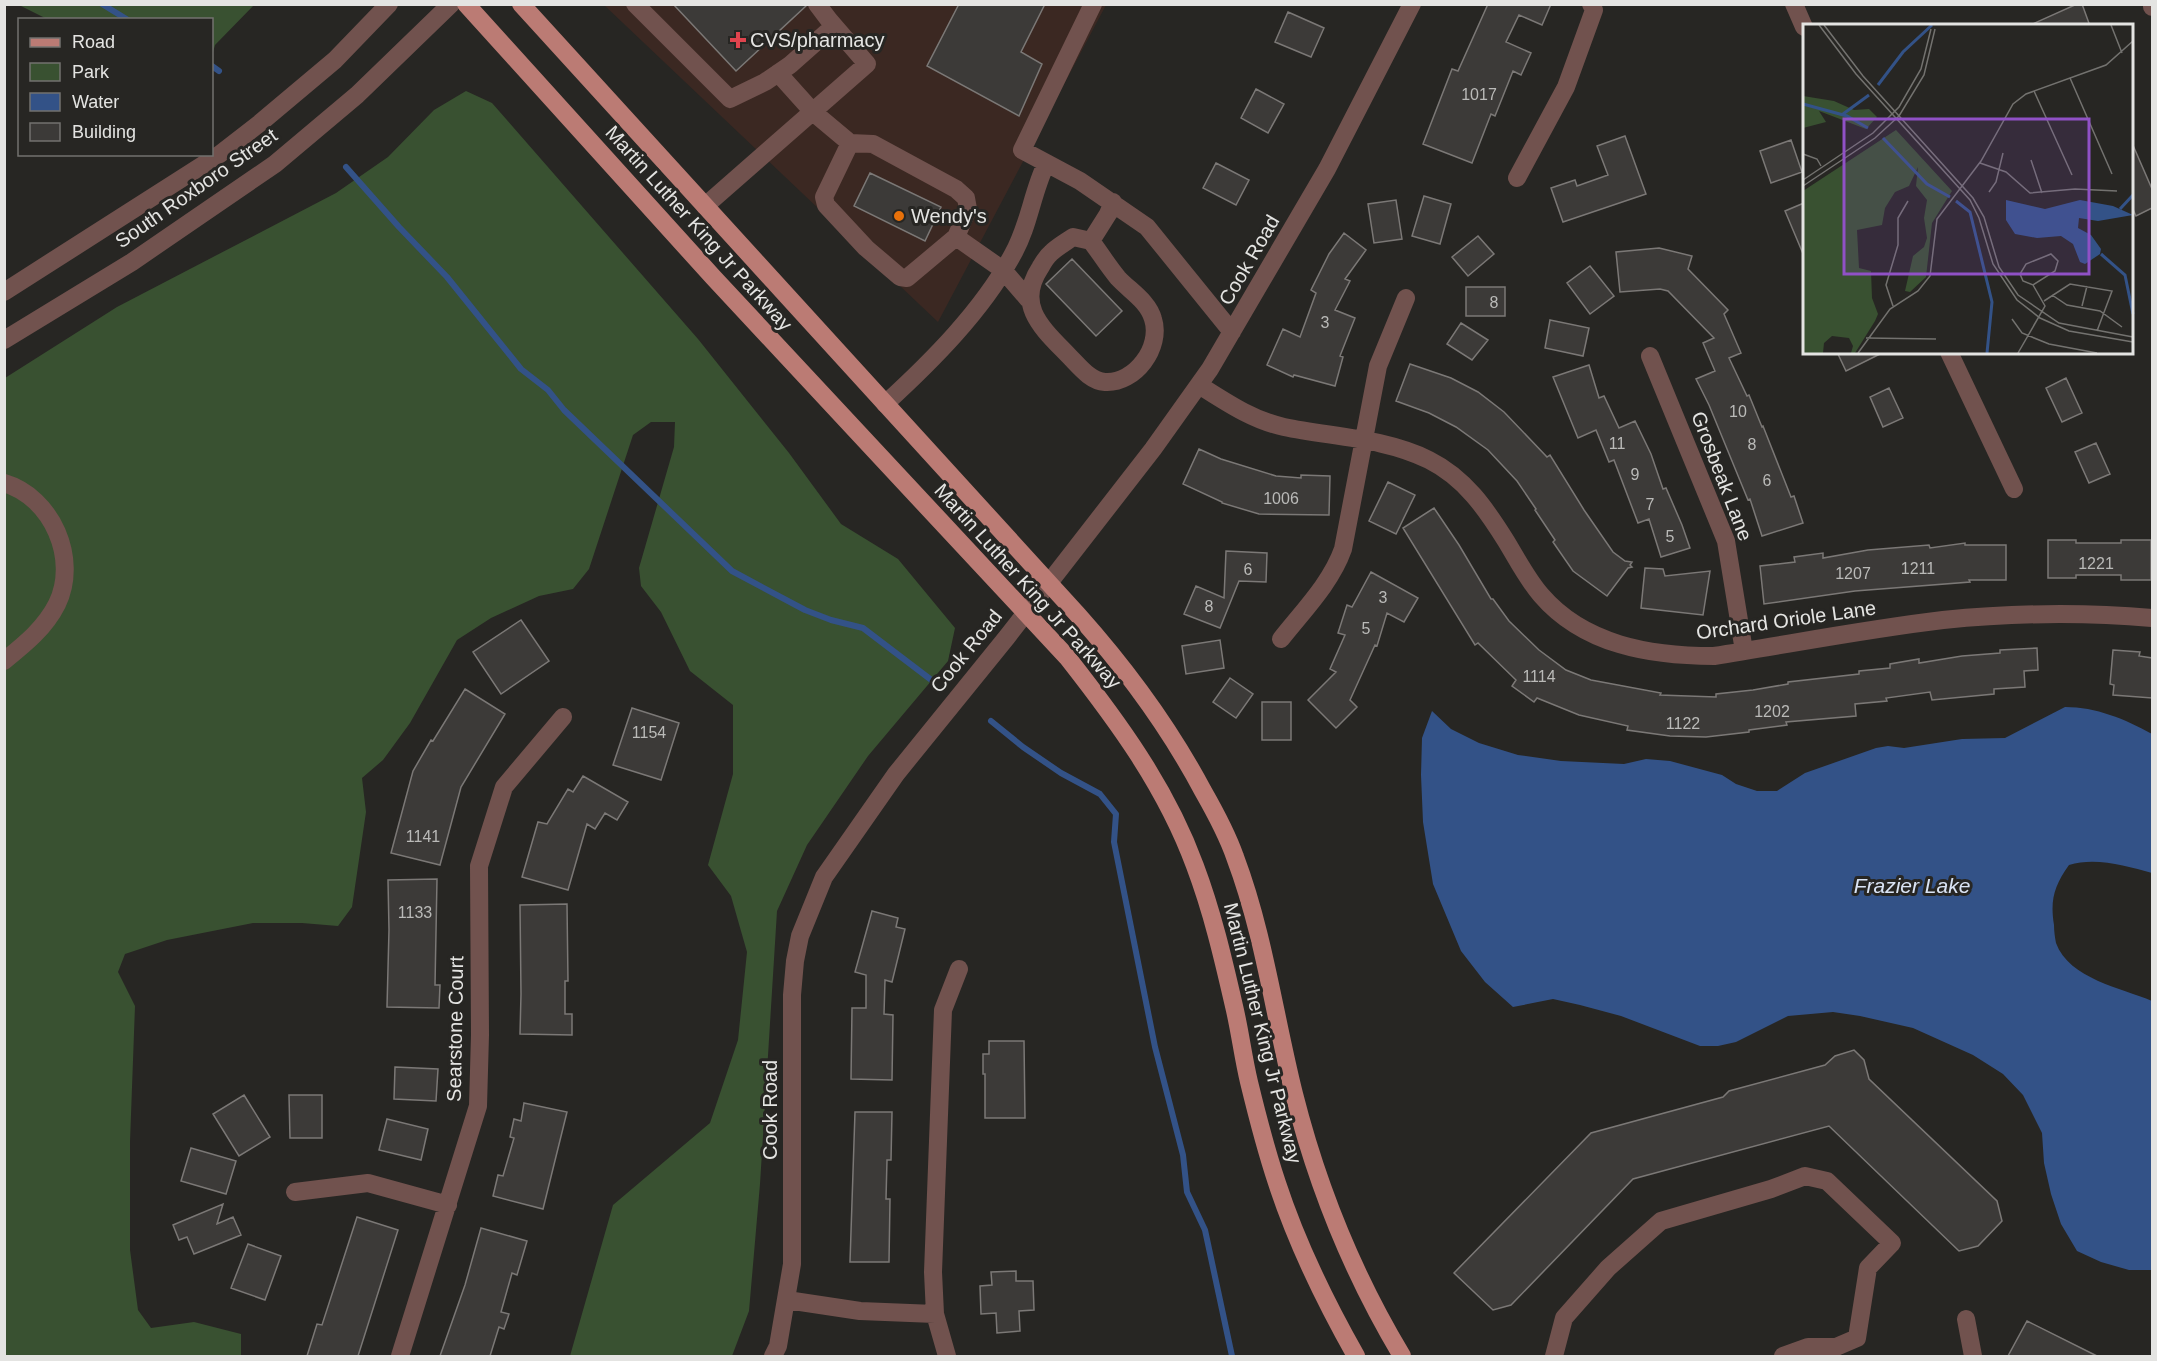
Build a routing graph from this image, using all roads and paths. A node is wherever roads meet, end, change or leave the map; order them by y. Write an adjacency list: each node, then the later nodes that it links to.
1 (389, 4): 23 (street, South Roxboro Street)
2 (451, 4): 27 (street, South Roxboro Street)
3 (466, 4): 36 (main road, Martin Luther King Jr Parkway)
4 (521, 4): 19 (main road, Martin Luther King Jr Parkway)
5 (635, 4): 13 (street)
6 (817, 4): 12 (street)
7 (1093, 4): 16 (street)
8 (1412, 4): 26 (street, Cook Road)
9 (1590, 4): 17 (street)
10 (1794, 4): 11 (street)
11 (1803, 25)
12 (834, 26): 13 (street); 14 (street)
13 (778, 73): 14 (street)
14 (813, 112): 15 (street); 19 (street)
15 (850, 143): 20 (street); 20 (street)
16 (1046, 164): 18 (street); 22 (street)
17 (1517, 178)
18 (1113, 202): 21 (street); 26 (street)
19 (705, 206): 31 (main road, Martin Luther King Jr Parkway)
20 (956, 237): 22 (street)
21 (1091, 241): 25 (street); 25 (street)
22 (1003, 270): 25 (street); 31 (street)
23 (4, 292)
24 (1406, 298): 32 (street)
25 (1028, 299)
26 (1232, 332): 30 (street, Cook Road)
27 (4, 340)
28 (1950, 354): 34 (street)
29 (1650, 356): 39 (street, Grosbeak Lane)
30 (1199, 385): 32 (street, Orchard Oriole Lane); 35 (street, Cook Road)
31 (885, 404): 35 (main road, Martin Luther King Jr Parkway)
32 (1364, 441): 38 (street); 39 (street, Orchard Oriole Lane)
33 (4, 483): 40 (street)
34 (2014, 489)
35 (1049, 584): 36 (street, Cook Road); 52 (main road, Martin Luther King Jr Parkway)
36 (1025, 613): 45 (street, Cook Road); 51 (main road, Martin Luther King Jr Parkway)
37 (2152, 618): 39 (street, Orchard Oriole Lane)
38 (1281, 639)
39 (1744, 651)
40 (4, 661)
41 (563, 717): 44 (street, Searstone Court)
42 (959, 969): 46 (street)
43 (295, 1192): 44 (street)
44 (448, 1205): 48 (street, Searstone Court)
45 (787, 1300): 46 (street); 49 (street, Cook Road)
46 (935, 1314): 50 (street)
47 (1966, 1319): 55 (street)
48 (400, 1356)
49 (773, 1356)
50 (947, 1356)
51 (1356, 1356)
52 (1402, 1356)
53 (1554, 1356): 54 (street)
54 (1783, 1356)
55 (1973, 1356)

